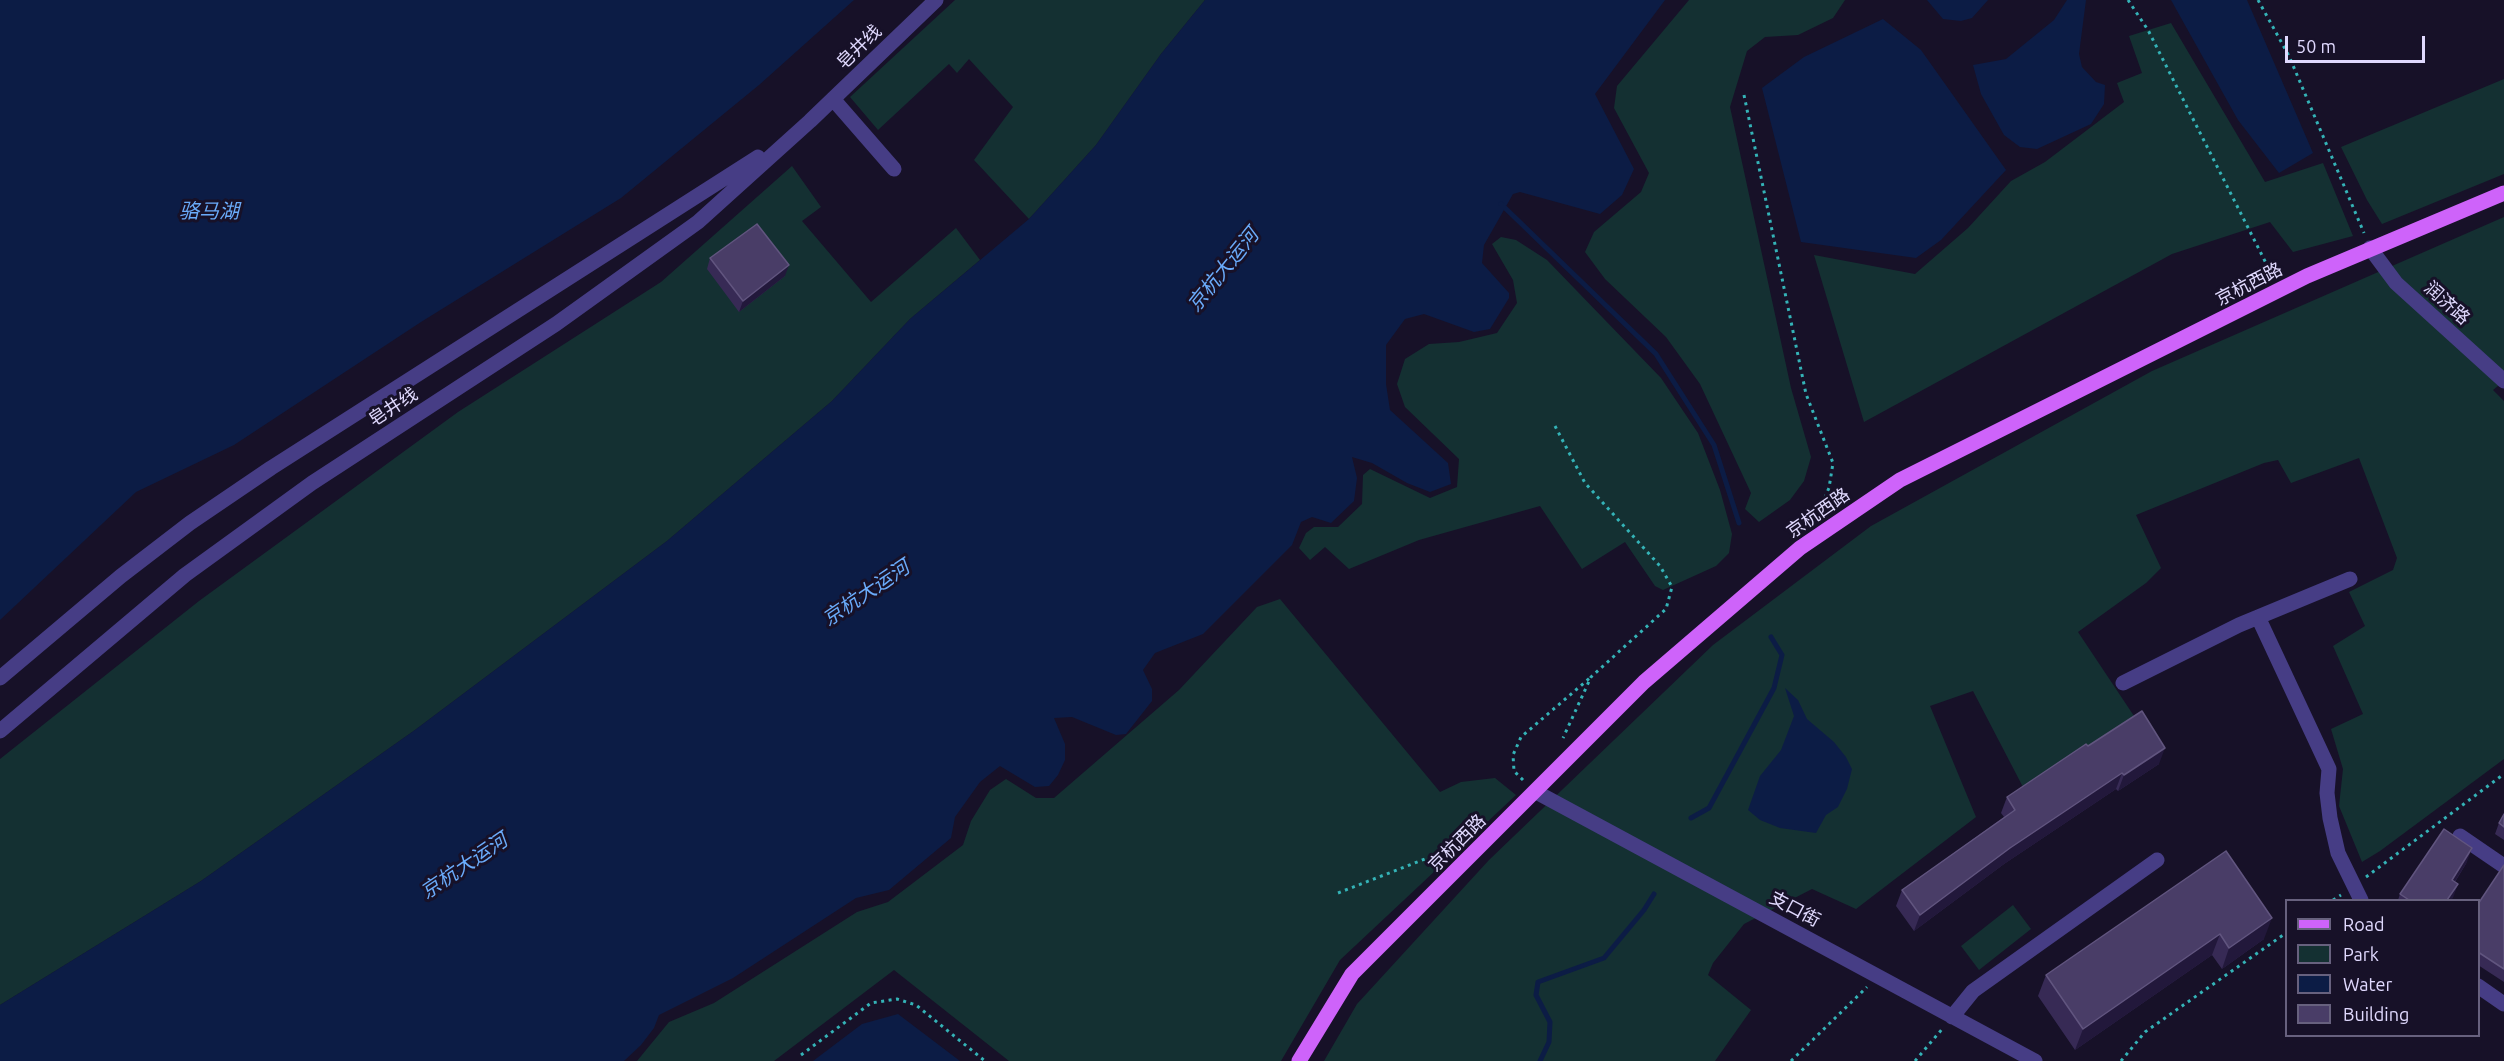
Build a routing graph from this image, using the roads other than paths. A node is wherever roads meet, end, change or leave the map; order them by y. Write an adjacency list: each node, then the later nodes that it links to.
1 (936, 0): 2 (street, 皂井线)
2 (833, 99): 3 (street, 皂井线); 4 (street)
3 (810, 121): 10 (street, 皂井线); 12 (street, 皂井线)
4 (894, 170)
5 (2504, 193): 6 (main road, 京杭西路)
6 (2370, 248): 7 (street, 润济路); 13 (main road, 京杭西路)
7 (2504, 381)
8 (2350, 579): 9 (street)
9 (2258, 617): 11 (street); 17 (street)
10 (0, 678)
11 (2123, 683)
12 (0, 731)
13 (1536, 792): 20 (street, 支口街); 21 (main road, 京杭西路)
14 (2460, 836): 16 (street)
15 (2157, 860): 20 (street)
16 (2504, 866)
17 (2360, 899)
18 (2480, 987): 19 (street)
19 (2504, 1004)
20 (1952, 1017): 22 (street, 支口街)
21 (1299, 1061)
22 (2035, 1061)

